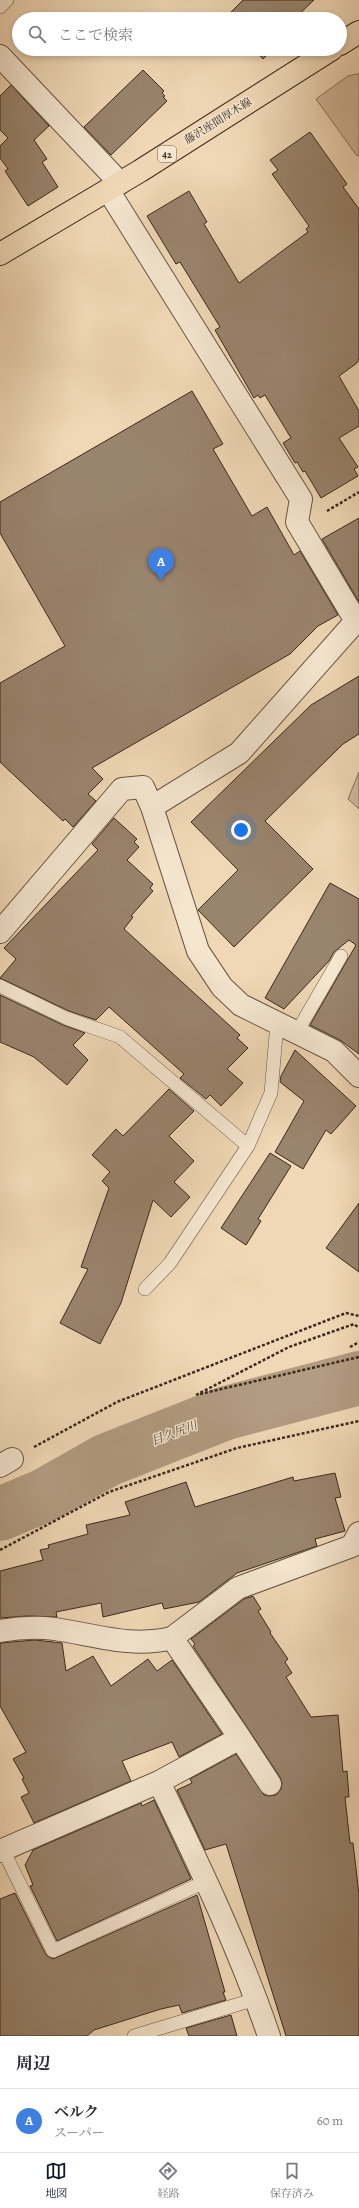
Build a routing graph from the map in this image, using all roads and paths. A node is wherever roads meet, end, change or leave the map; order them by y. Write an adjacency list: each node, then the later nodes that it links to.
1 (7, 0): 2 (lane)
2 (0, 6)
3 (321, 56): 5 (main road, 藤沢座間厚木線 / 42)
4 (2, 64): 5 (street)
5 (114, 187): 6 (main road, 藤沢座間厚木線 / 42); 7 (street)
6 (0, 254)
7 (152, 807): 8 (street); 11 (street)
8 (0, 932)
9 (341, 956): 12 (lane)
10 (0, 986): 14 (lane)
11 (277, 1023): 12 (street); 14 (lane)
12 (297, 1032): 13 (street)
13 (359, 1076)
14 (248, 1146): 15 (lane)
15 (145, 1289)
16 (359, 1316): 22 (path)
17 (359, 1328): 20 (path)
18 (359, 1342): 19 (path)
19 (350, 1347)
20 (359, 1357)
21 (359, 1421): 24 (path)
22 (6, 1463)
23 (357, 1545): 26 (street)
24 (0, 1550)
25 (0, 1631): 26 (street)
26 (172, 1638): 27 (street)
27 (240, 1738): 28 (street); 29 (street)
28 (158, 1782): 30 (street); 31 (street)
29 (270, 1784)
30 (1, 1851): 31 (lane)
31 (208, 1881): 32 (street)
32 (256, 1999): 33 (lane); 34 (street)
33 (134, 2036)
34 (268, 2036)

